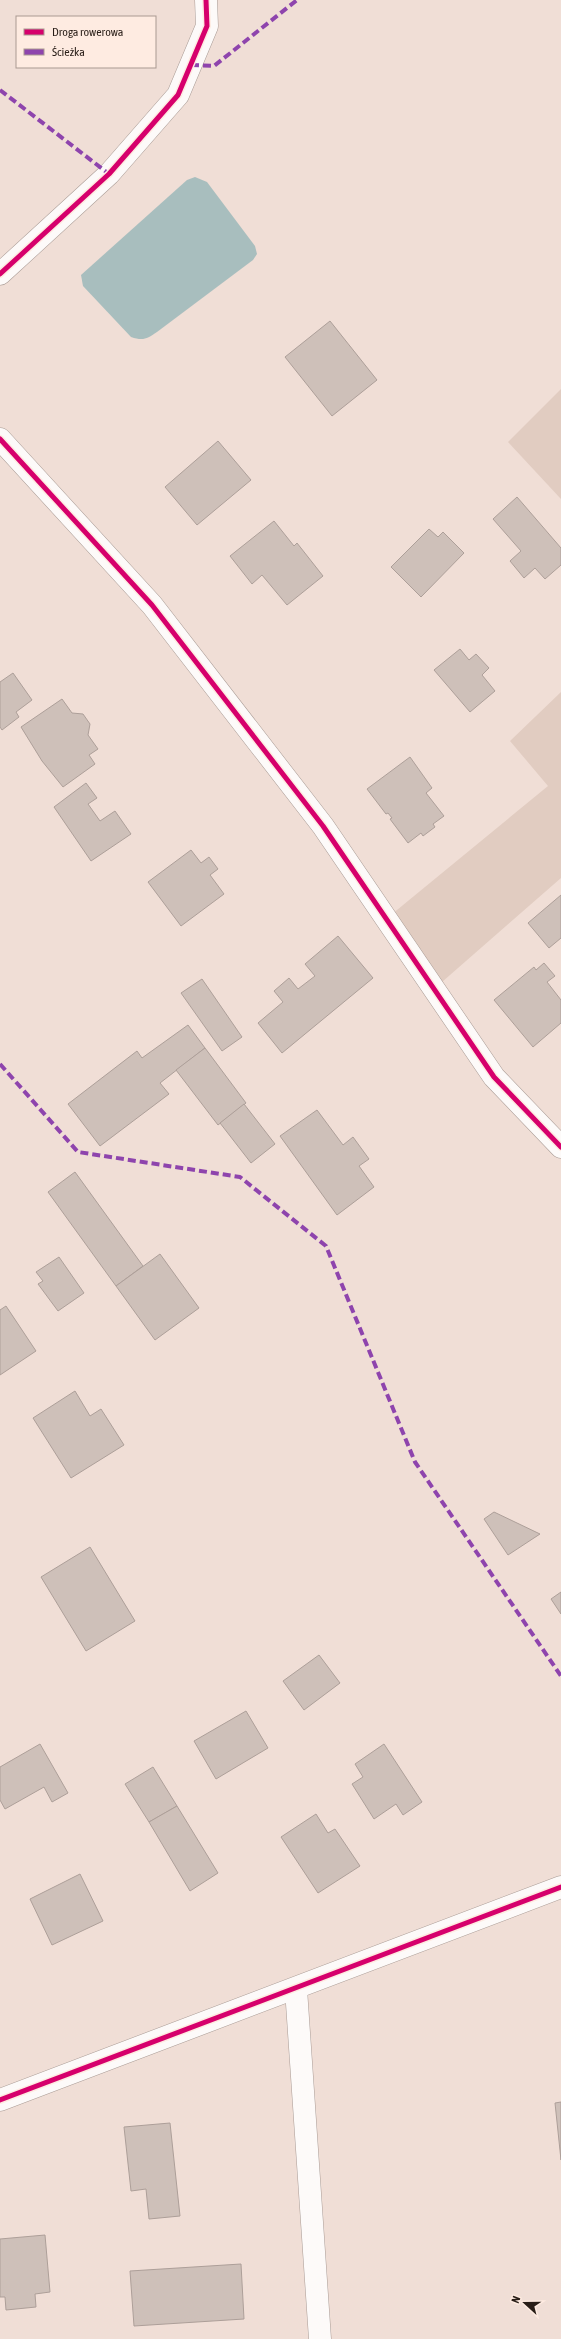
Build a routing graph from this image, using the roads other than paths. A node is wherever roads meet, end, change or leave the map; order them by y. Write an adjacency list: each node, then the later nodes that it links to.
1 (206, 0): 2 (street)
2 (0, 274)
3 (0, 439): 4 (street)
4 (561, 1147)
5 (561, 1887): 6 (street)
6 (296, 1988): 7 (street); 8 (street)
7 (0, 2100)
8 (320, 2339)

